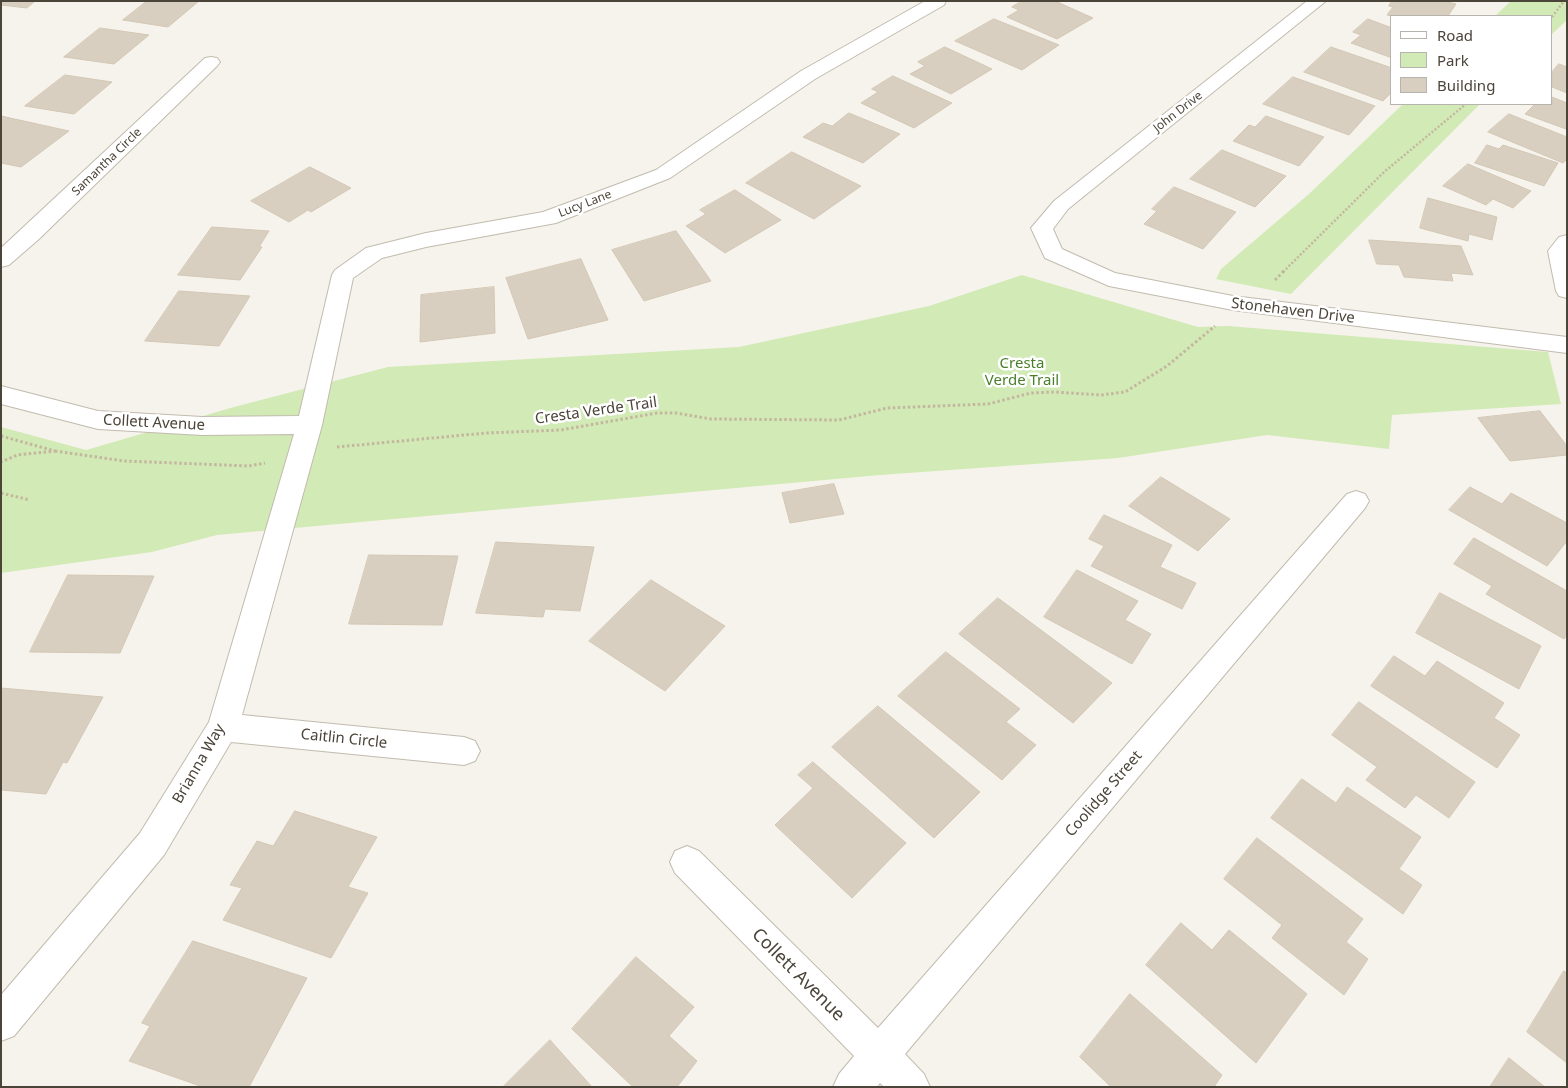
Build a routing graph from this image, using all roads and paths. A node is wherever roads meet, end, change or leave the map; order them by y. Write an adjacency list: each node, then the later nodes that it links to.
1 (938, 1): 15 (street, Lucy Lane)
2 (1318, 1): 7 (street, John Drive)
3 (1564, 1): 4 (path)
4 (1553, 16)
5 (211, 62): 9 (street, Samantha Circle)
6 (1465, 105): 11 (path)
7 (1042, 228): 11 (street, Stonehaven Drive)
8 (1567, 242): 10 (street)
9 (1, 260)
10 (1567, 291)
11 (1250, 306): 13 (street, Stonehaven Drive)
12 (1221, 321): 17 (path, Cresta Verde Trail)
13 (1567, 345)
14 (1, 394): 15 (street, Collett Avenue)
15 (309, 425): 24 (street, Brianna Way)
16 (1, 436): 18 (path)
17 (337, 447)
18 (55, 451): 19 (path); 20 (path)
19 (1, 462)
20 (269, 462)
21 (1, 493): 22 (path)
22 (30, 500)
23 (1356, 501): 28 (street, Coolidge Street)
24 (223, 726): 25 (street, Caitlin Circle); 27 (street, Brianna Way)
25 (464, 751)
26 (686, 862): 28 (street, Collett Avenue)
27 (1, 1023)
28 (878, 1056): 29 (street, Coolidge Street); 30 (street, Collett Avenue)
29 (852, 1087)
30 (910, 1087)

